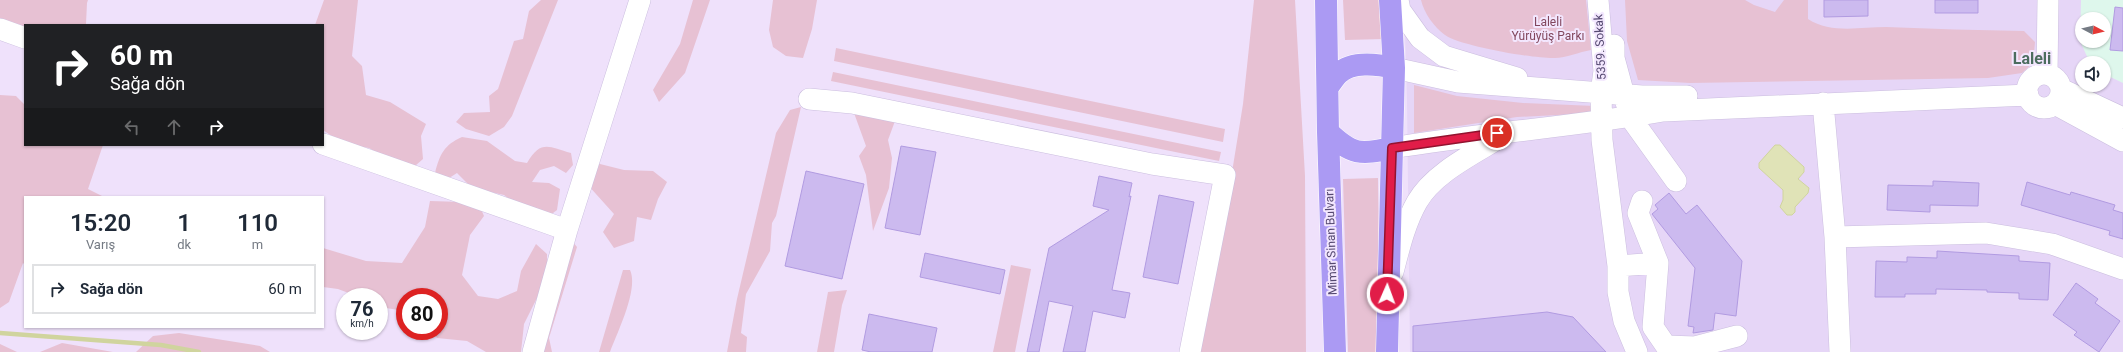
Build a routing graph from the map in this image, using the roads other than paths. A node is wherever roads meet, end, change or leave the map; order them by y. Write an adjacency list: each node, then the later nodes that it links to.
1 (640, 0): 29 (street)
2 (1326, 0): 12 (highway)
3 (1390, 0): 10 (highway)
4 (1398, 0): 13 (street)
5 (1598, 0): 14 (street, 5359. Sokak)
6 (1611, 0): 15 (street)
7 (2048, 0): 11 (street)
8 (0, 29): 9 (street)
9 (24, 38)
10 (1394, 68): 12 (highway); 13 (street); 26 (highway)
11 (2034, 84): 15 (street); 16 (street); 16 (street); 18 (street)
12 (1328, 87): 23 (highway)
13 (1554, 88): 14 (street)
14 (1601, 93): 15 (street); 21 (street, 5359. Sokak)
15 (1625, 95): 19 (street)
16 (2058, 97): 20 (street); 24 (street)
17 (809, 99): 37 (street)
18 (1823, 103): 19 (street); 30 (street)
19 (1630, 117): 21 (street); 27 (street)
20 (2123, 118)
21 (1602, 120): 22 (street); 32 (street, 5359. Sokak)
22 (1512, 131): 26 (street); 34 (street)
23 (1328, 132): 26 (highway); 38 (highway, Mimar Sinan Bulvarı)
24 (2123, 141)
25 (324, 144): 29 (street)
26 (1392, 148): 34 (highway)
27 (1676, 181)
28 (1642, 201): 31 (street)
29 (567, 230): 36 (street)
30 (1835, 237): 33 (street); 41 (street)
31 (1658, 263): 32 (street); 35 (street)
32 (1618, 266): 40 (street, 5359. Sokak)
33 (2123, 269)
34 (1387, 294): 39 (highway)
35 (1737, 336)
36 (533, 352)
37 (1190, 352)
38 (1335, 352)
39 (1387, 352)
40 (1636, 352)
41 (1840, 352)

